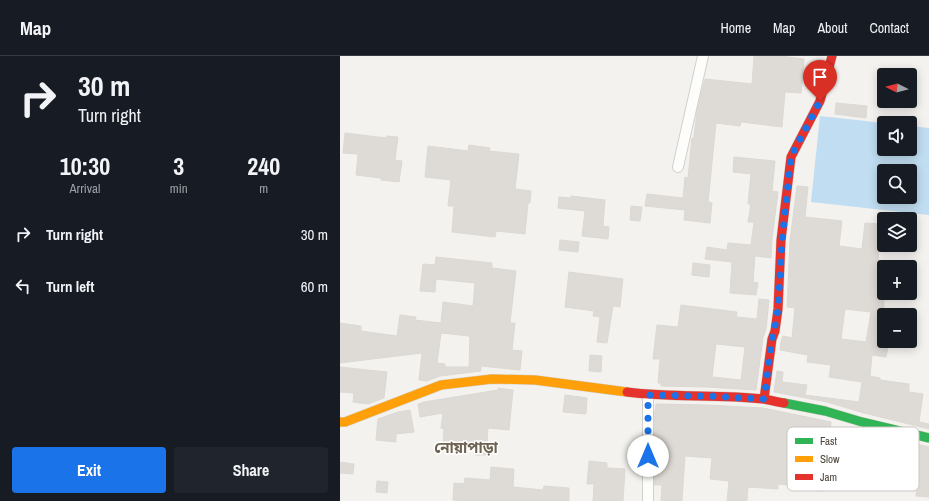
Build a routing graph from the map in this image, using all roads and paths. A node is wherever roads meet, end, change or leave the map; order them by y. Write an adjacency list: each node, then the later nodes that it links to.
1 (704, 56): 3 (street)
2 (832, 56): 5 (street)
3 (678, 167)
4 (648, 395): 5 (street); 6 (street); 10 (street)
5 (764, 399): 7 (street)
6 (340, 422)
7 (883, 427)
8 (919, 436): 9 (street)
9 (929, 438)
10 (648, 501)

